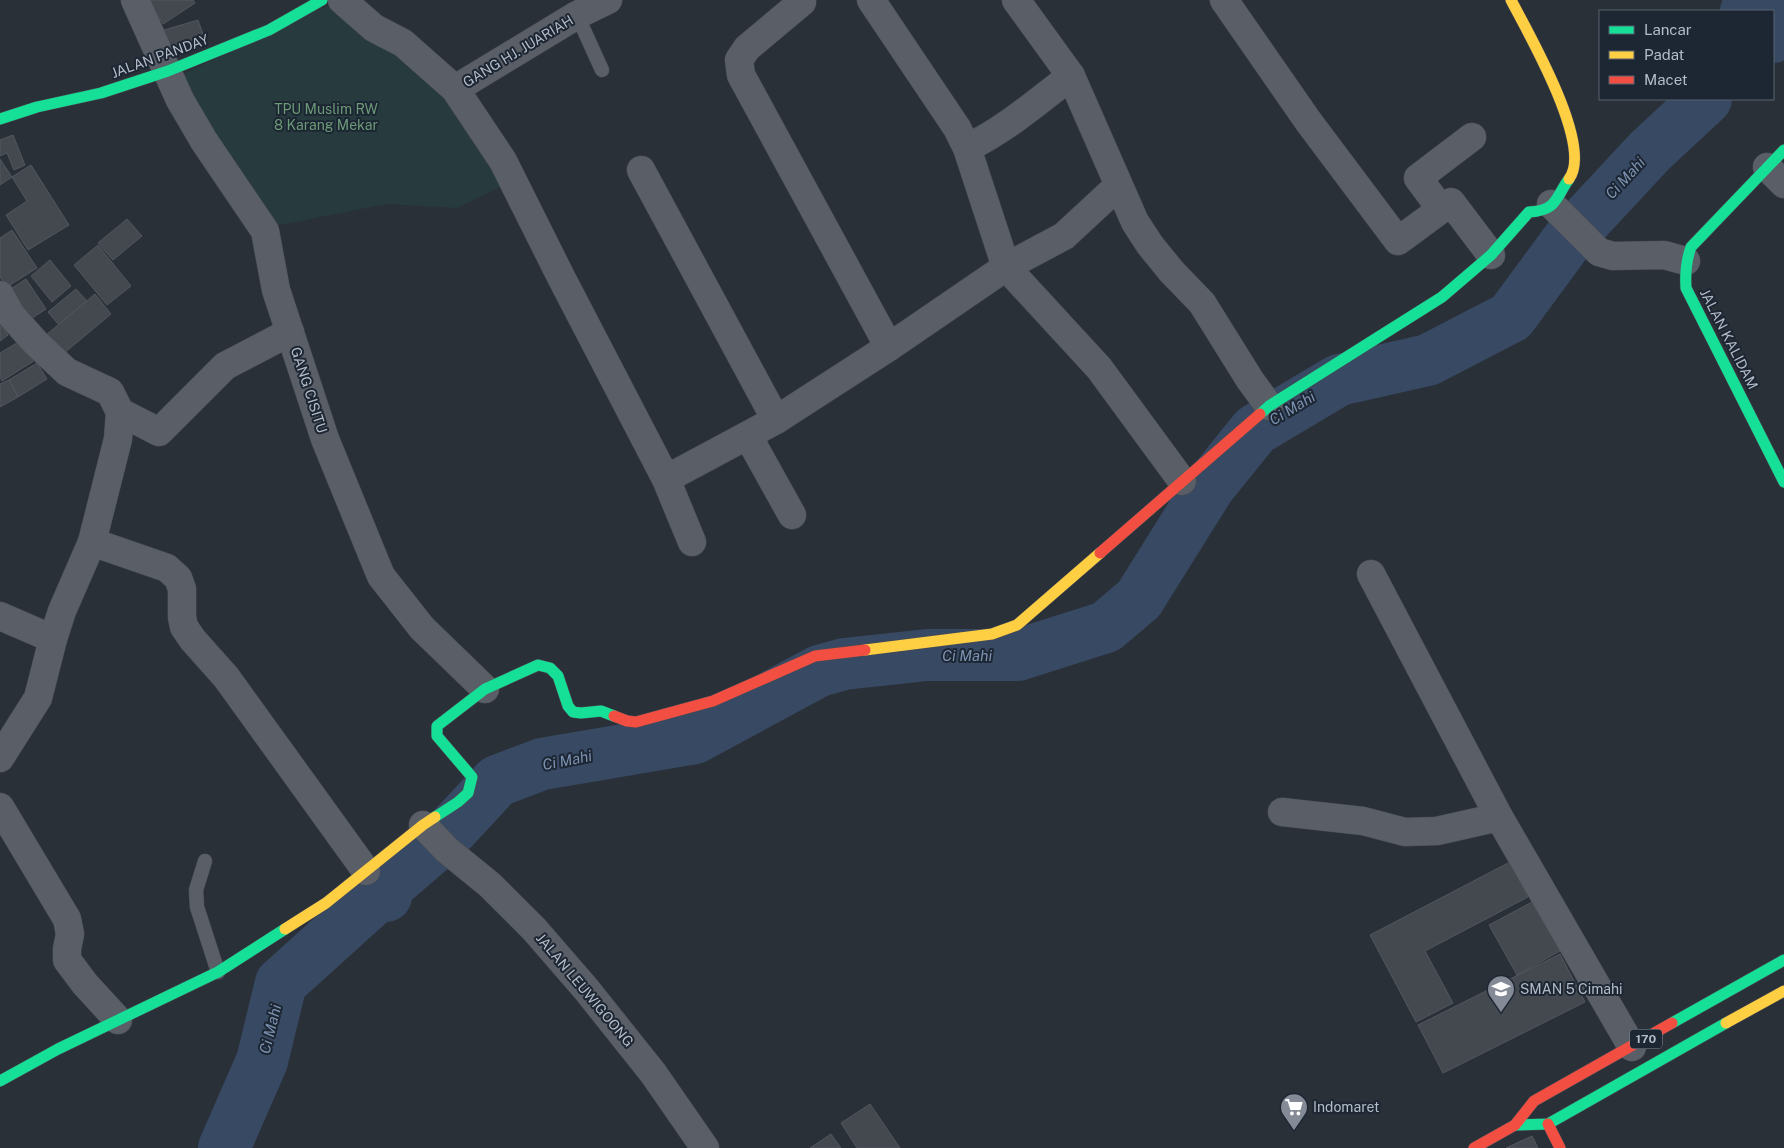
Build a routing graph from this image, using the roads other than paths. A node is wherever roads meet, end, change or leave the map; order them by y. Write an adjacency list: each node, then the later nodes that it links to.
1 (135, 0): 12 (street, GANG CISITU)
2 (322, 0): 12 (street, JALAN PANDAY)
3 (342, 0): 14 (street)
4 (608, 0): 10 (street, GANG HJ. JUARIAH)
5 (871, 0): 17 (street)
6 (1016, 0): 13 (street)
7 (1224, 0): 22 (street)
8 (1511, 0): 21 (street)
9 (803, 1): 28 (street)
10 (577, 15): 11 (lane); 14 (street, GANG HJ. JUARIAH)
11 (602, 70)
12 (168, 71): 15 (street, JALAN PANDAY); 27 (street, GANG CISITU)
13 (1071, 76): 17 (street); 20 (street)
14 (455, 89): 33 (street)
15 (0, 119)
16 (1472, 137): 22 (street)
17 (967, 148): 25 (street)
18 (1778, 167): 24 (street, JALAN KALIDAM)
19 (641, 170): 31 (street)
20 (1118, 186): 25 (street); 30 (street)
21 (1553, 207): 23 (street); 24 (street)
22 (1441, 209): 23 (street)
23 (1491, 255): 30 (street)
24 (1686, 261): 35 (street, JALAN KALIDAM)
25 (1006, 267): 28 (street); 34 (street)
26 (0, 296): 29 (street)
27 (290, 332): 29 (street); 42 (street, GANG CISITU)
28 (889, 347): 31 (street)
29 (115, 402): 37 (street)
30 (1269, 406): 34 (street)
31 (776, 420): 32 (street)
32 (748, 436): 33 (street); 36 (street)
33 (666, 478): 38 (street)
34 (1182, 481): 42 (street)
35 (1784, 482)
36 (792, 515)
37 (92, 542): 41 (street); 49 (street)
38 (692, 542)
39 (1371, 574): 46 (street)
40 (0, 616): 41 (street)
41 (53, 639): 43 (street)
42 (485, 689): 47 (street)
43 (0, 758)
44 (0, 807): 53 (street)
45 (1282, 812): 46 (street)
46 (1499, 817): 54 (street)
47 (433, 837): 49 (street); 58 (street, JALAN LEUWIGOONG)
48 (205, 861): 51 (lane)
49 (366, 871): 51 (street)
50 (1783, 963): 54 (street, 170)
51 (218, 972): 53 (street)
52 (1784, 991): 56 (street, 170)
53 (118, 1020): 55 (street)
54 (1632, 1047): 57 (street, 170)
55 (0, 1081)
56 (1548, 1124): 57 (street, 170); 60 (street)
57 (1515, 1126): 59 (street, 170)
58 (705, 1148)
59 (1474, 1148)
60 (1560, 1148)

